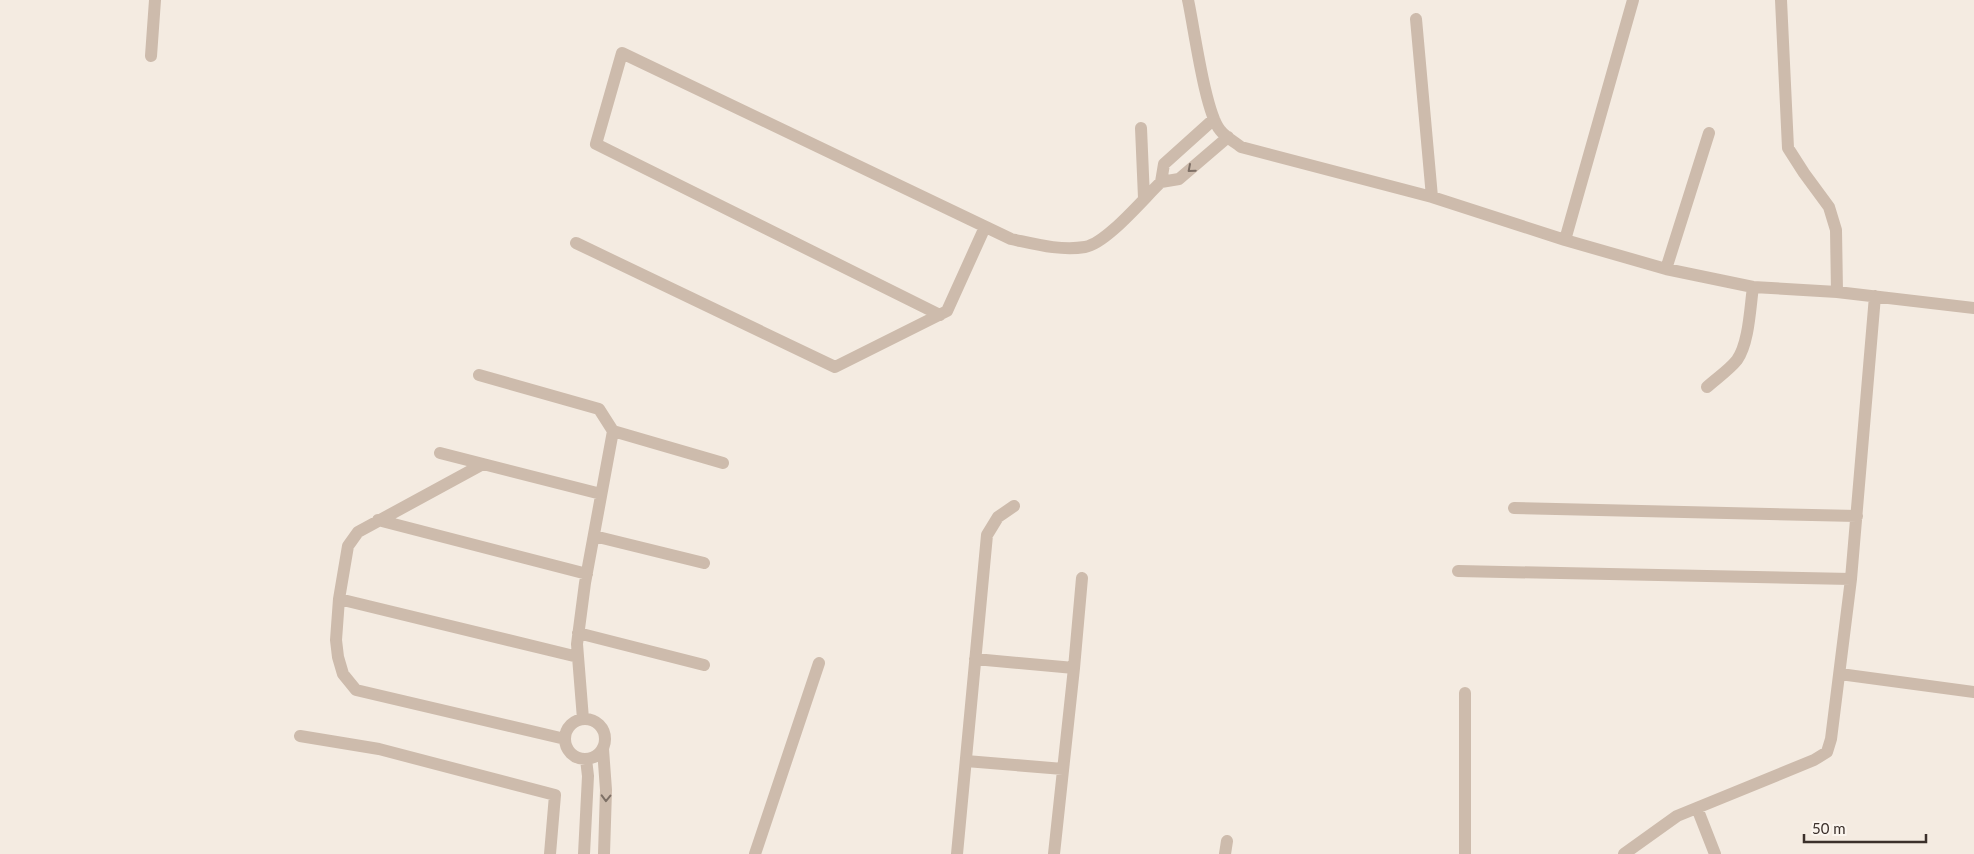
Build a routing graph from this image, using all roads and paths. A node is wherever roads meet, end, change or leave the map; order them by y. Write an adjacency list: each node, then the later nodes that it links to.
1 (155, 0): 6 (street)
2 (1188, 0): 7 (street)
3 (1633, 0): 15 (street)
4 (1781, 0): 19 (street)
5 (1416, 19): 12 (street)
6 (151, 56)
7 (1214, 119): 10 (street); 11 (street)
8 (1141, 128): 13 (street)
9 (1709, 133): 17 (street)
10 (1228, 136): 11 (street, one-way to 11); 12 (street)
11 (1161, 182): 13 (street)
12 (1432, 197): 15 (street)
13 (1144, 198): 14 (street)
14 (985, 227): 22 (street); 22 (street)
15 (1565, 240): 17 (street)
16 (576, 243): 22 (street)
17 (1666, 269): 18 (street)
18 (1753, 287): 19 (street); 24 (street)
19 (1837, 292): 20 (street)
20 (1875, 296): 21 (street); 32 (street)
21 (1974, 308)
22 (940, 315)
23 (479, 375): 25 (street)
24 (1707, 386)
25 (613, 431): 27 (street); 29 (street)
26 (440, 453): 28 (street)
27 (723, 463)
28 (483, 464): 29 (street); 33 (street)
29 (602, 494): 34 (street)
30 (1014, 506): 43 (street)
31 (1514, 508): 32 (street)
32 (1857, 516): 39 (street)
33 (378, 520): 37 (street); 40 (street)
34 (594, 536): 35 (street); 37 (street)
35 (704, 563)
36 (1458, 571): 39 (street)
37 (587, 574): 41 (street)
38 (1082, 578): 46 (street)
39 (1850, 579): 47 (street)
40 (339, 599): 42 (street); 52 (street)
41 (578, 633): 42 (street); 45 (street)
42 (578, 657): 50 (street)
43 (975, 659): 46 (street); 55 (street)
44 (819, 663): 61 (street)
45 (704, 665)
46 (1074, 668): 56 (street)
47 (1840, 674): 48 (street); 57 (street)
48 (1974, 692)
49 (1465, 693): 64 (street)
50 (584, 719): 52 (street); 53 (street)
51 (300, 736): 58 (street)
52 (565, 739): 54 (street)
53 (603, 749): 54 (street); 60 (street, one-way to 60)
54 (586, 759): 59 (street)
55 (966, 761): 56 (street); 62 (street)
56 (1063, 769): 63 (street)
57 (1697, 808): 65 (street); 66 (street)
58 (550, 854)
59 (584, 854)
60 (604, 854)
61 (756, 854)
62 (957, 854)
63 (1054, 854)
64 (1465, 854)
65 (1624, 854)
66 (1715, 854)

